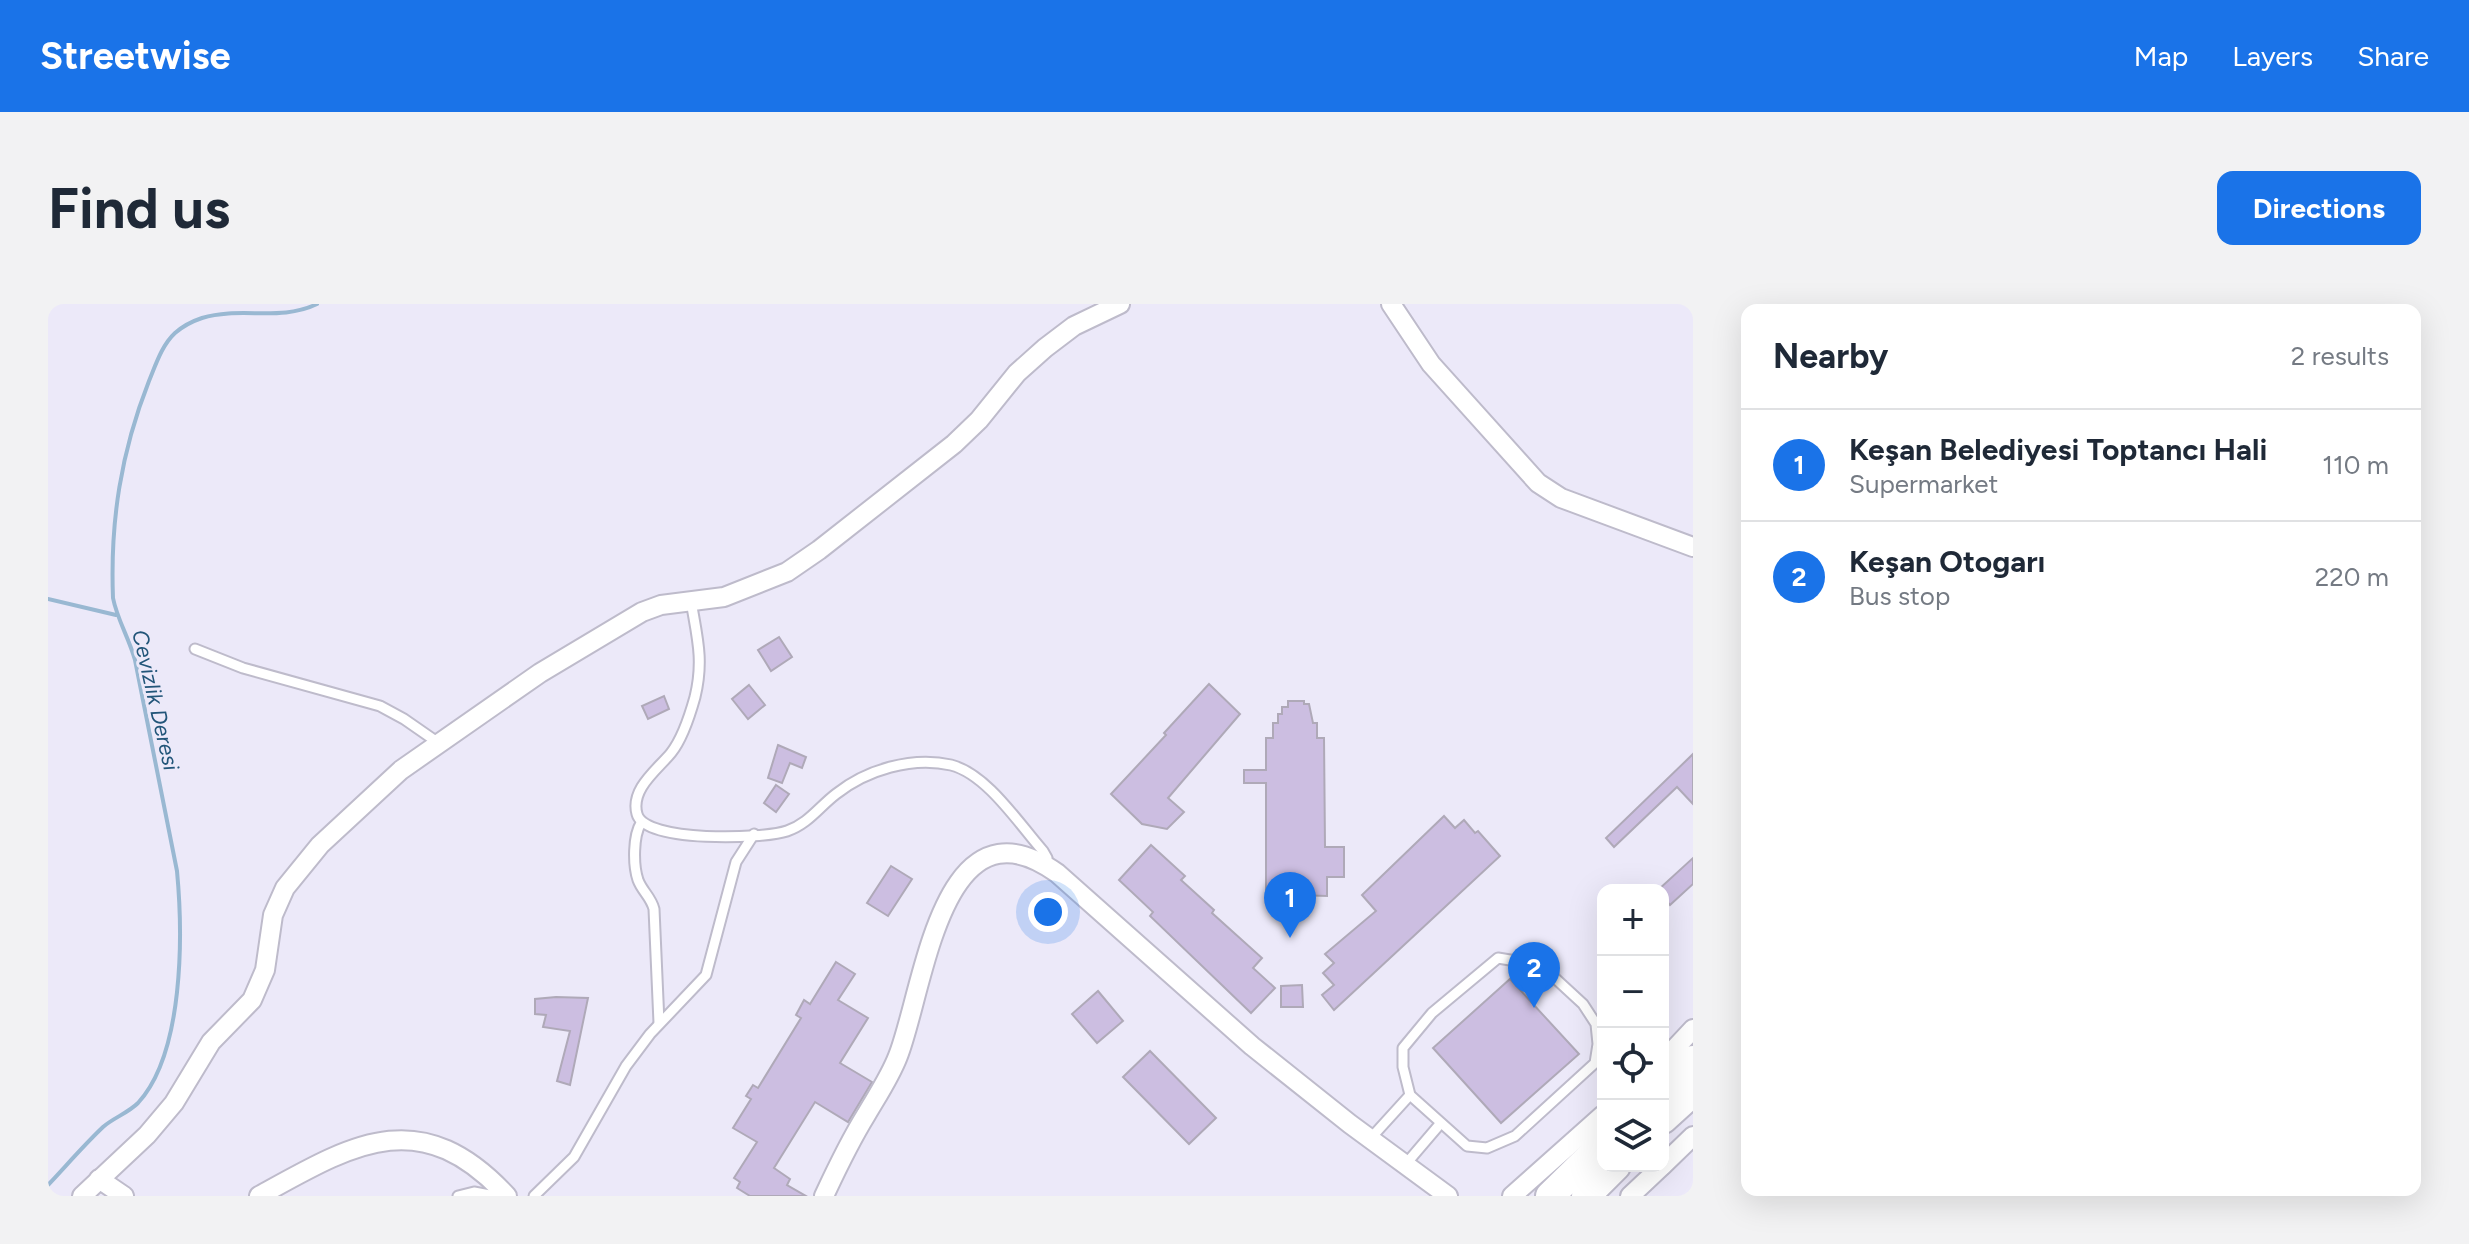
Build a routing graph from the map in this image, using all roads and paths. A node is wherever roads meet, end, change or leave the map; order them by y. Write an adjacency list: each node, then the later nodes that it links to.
1 (1120, 304): 4 (street)
2 (1391, 304): 3 (street)
3 (1693, 547)
4 (691, 601): 6 (street); 7 (lane)
5 (195, 649): 6 (lane)
6 (440, 744): 27 (street)
7 (641, 823): 8 (lane); 10 (lane)
8 (754, 834): 9 (lane); 10 (lane)
9 (1045, 865): 21 (street); 35 (street)
10 (659, 1023): 34 (lane)
11 (1693, 1029): 12 (street)
12 (1669, 1055)
13 (1693, 1060): 14 (highway)
14 (1669, 1082)
15 (1693, 1092): 17 (highway)
16 (1410, 1095): 19 (lane); 19 (lane); 21 (lane)
17 (1669, 1114)
18 (1597, 1120): 37 (street)
19 (1440, 1124): 24 (lane)
20 (1693, 1136): 23 (street)
21 (1370, 1139): 24 (street)
22 (1597, 1150): 38 (highway)
23 (1669, 1158)
24 (1405, 1165): 36 (street)
25 (1610, 1172): 39 (highway)
26 (1655, 1172): 40 (street)
27 (99, 1179): 28 (street); 29 (street)
28 (82, 1196)
29 (124, 1196)
30 (259, 1196): 33 (street)
31 (458, 1196): 32 (lane)
32 (495, 1196)
33 (507, 1196)
34 (534, 1196)
35 (824, 1196)
36 (1448, 1196)
37 (1512, 1196)
38 (1550, 1196)
39 (1586, 1196)
40 (1630, 1196)

